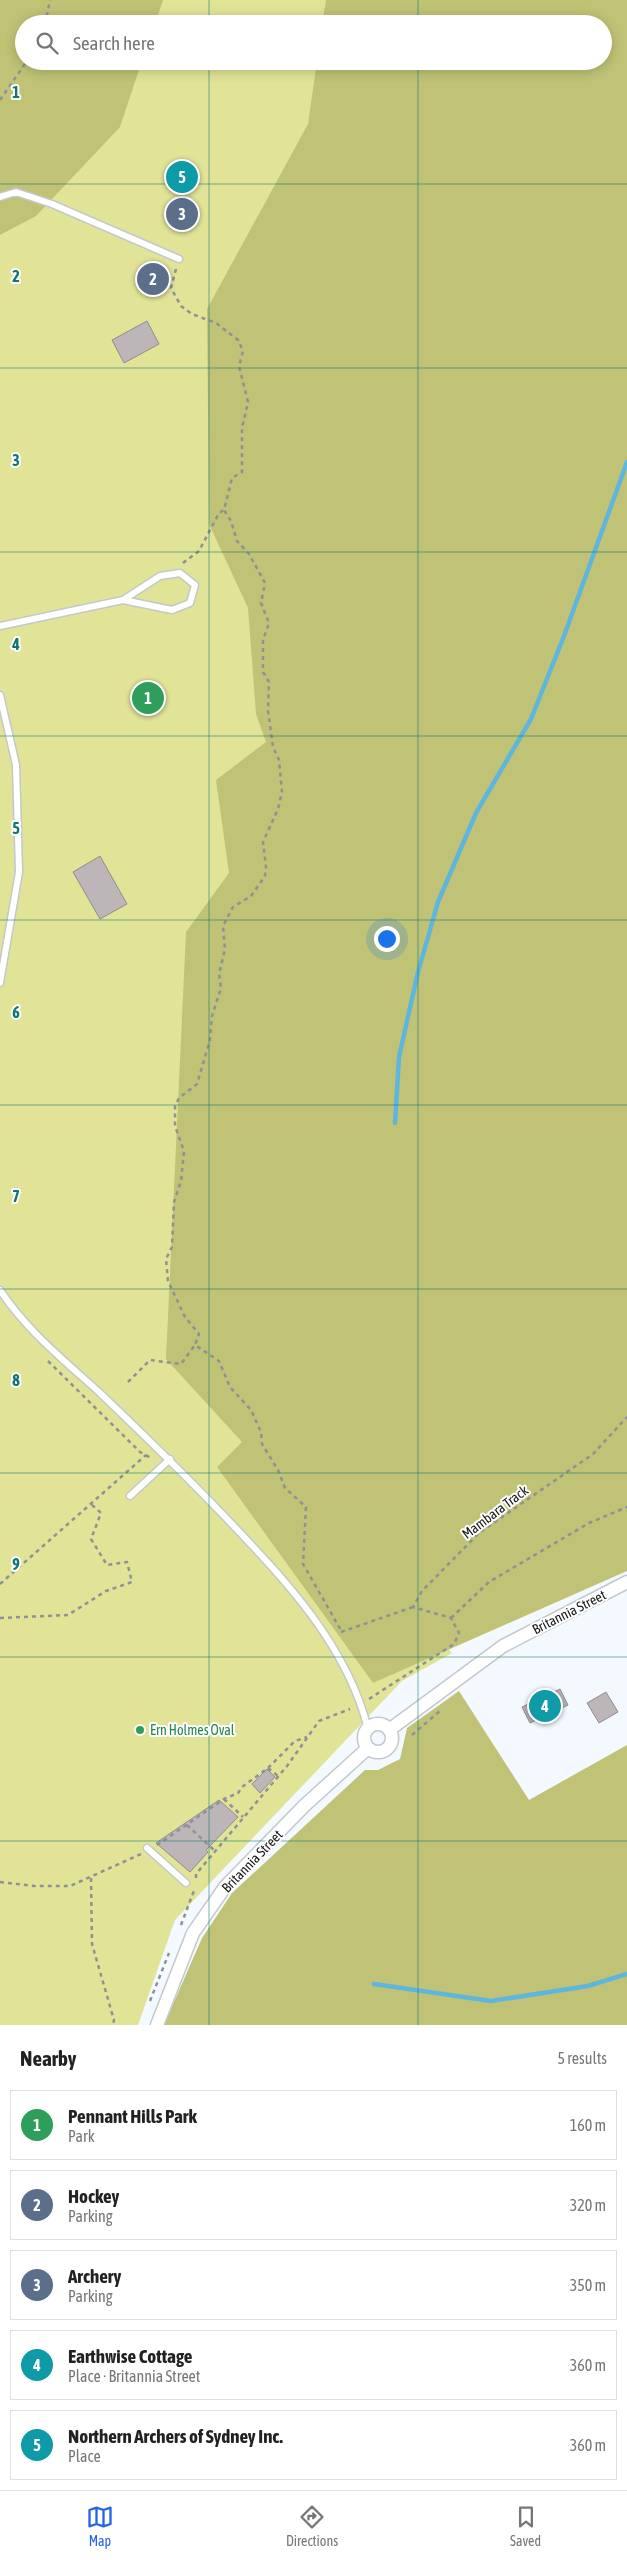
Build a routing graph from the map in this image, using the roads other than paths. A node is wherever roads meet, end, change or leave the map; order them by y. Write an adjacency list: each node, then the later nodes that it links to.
1 (0, 197): 2 (lane)
2 (179, 259)
3 (123, 600): 3 (lane); 4 (lane)
4 (0, 626)
5 (0, 695): 6 (lane)
6 (0, 983)
7 (0, 1290): 8 (lane)
8 (170, 1459): 9 (lane); 11 (lane)
9 (130, 1496)
10 (627, 1582): 12 (street, Britannia Street)
11 (368, 1728): 12 (street); 13 (street)
12 (389, 1730): 13 (street)
13 (368, 1748): 16 (street, Britannia Street)
14 (148, 1849): 15 (lane)
15 (186, 1883)
16 (158, 2025)

